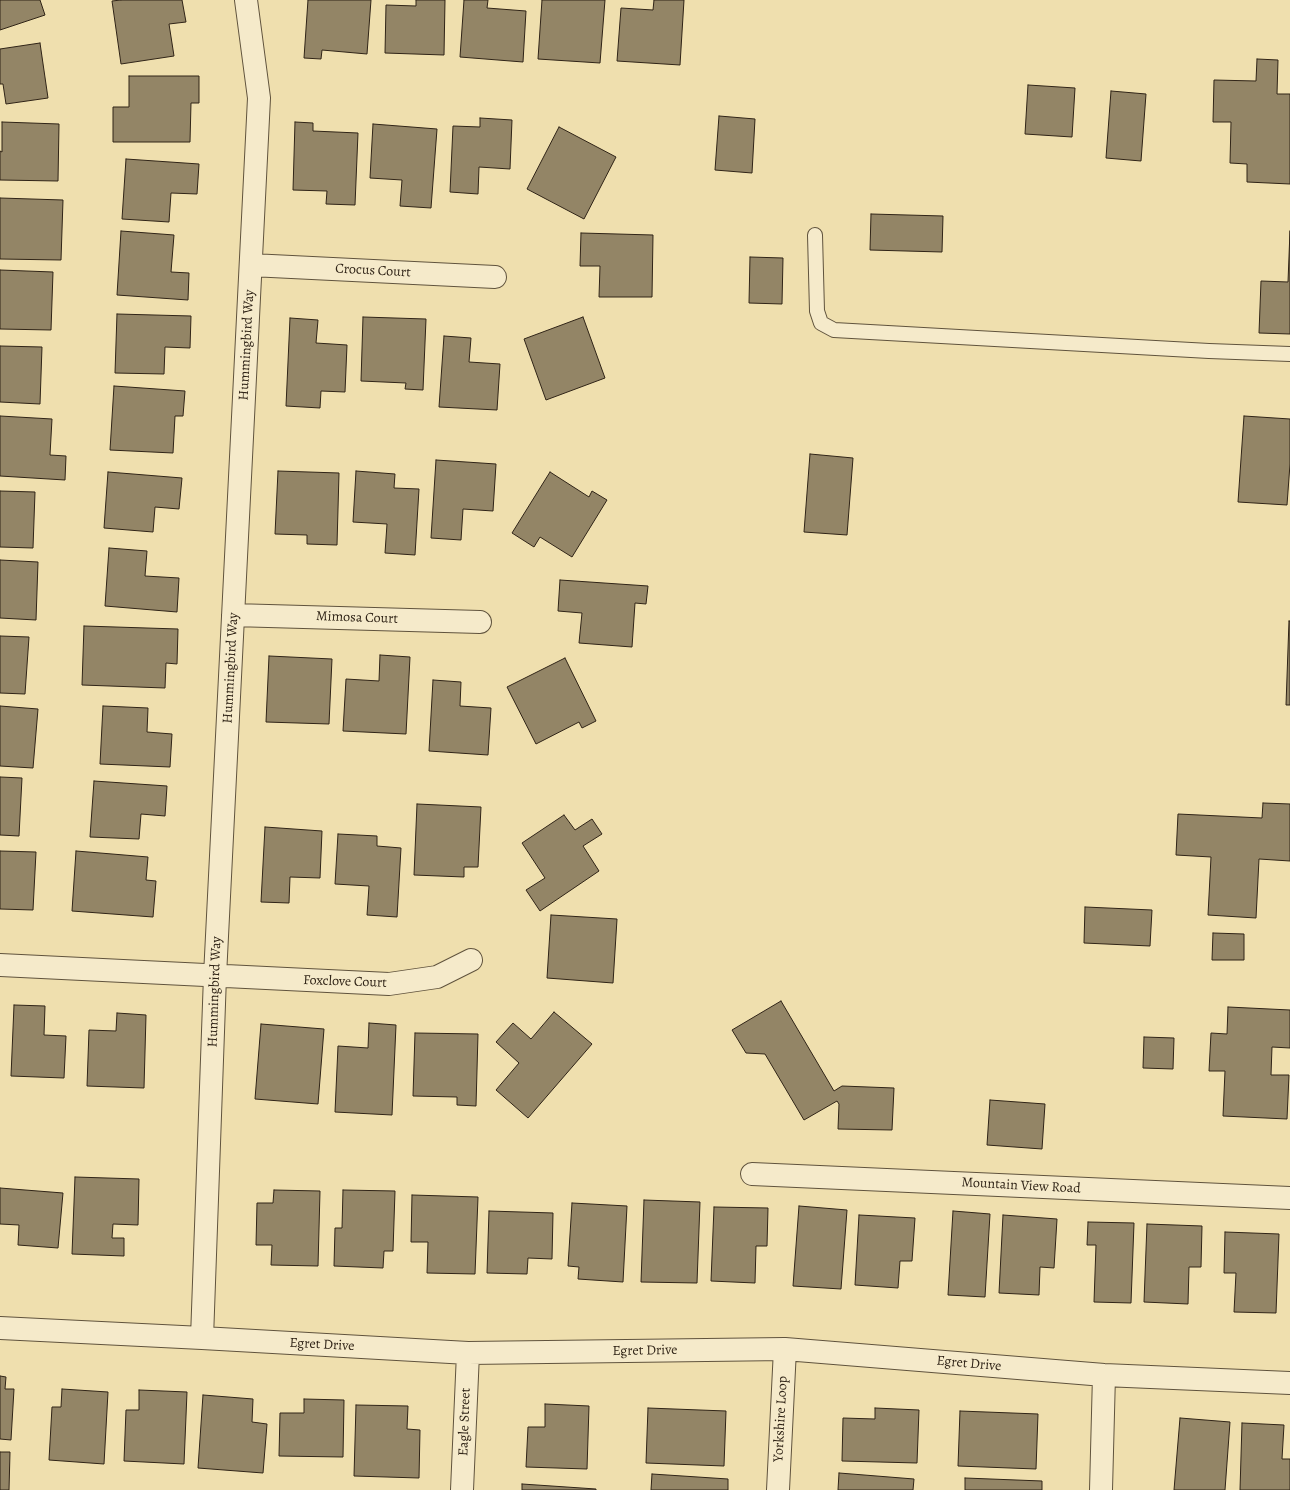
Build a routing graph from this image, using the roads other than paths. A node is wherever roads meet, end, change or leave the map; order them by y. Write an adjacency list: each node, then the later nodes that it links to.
1 (246, 0): 3 (street, Hummingbird Way)
2 (815, 235): 5 (lane)
3 (251, 265): 4 (street, Crocus Court); 6 (street, Hummingbird Way)
4 (495, 277)
5 (1290, 354)
6 (233, 615): 7 (street, Mimosa Court); 10 (street, Hummingbird Way)
7 (480, 622)
8 (471, 960): 10 (street, Foxclove Court)
9 (0, 964): 10 (street, Foxclove Court)
10 (215, 976): 14 (street, Hummingbird Way)
11 (752, 1174): 12 (street, Mountain View Road)
12 (1290, 1198)
13 (0, 1328): 14 (street, Egret Drive)
14 (202, 1338): 16 (street, Egret Drive)
15 (785, 1349): 16 (street, Egret Drive); 17 (street, Egret Drive); 20 (street, Yorkshire Loop)
16 (468, 1353): 19 (street, Eagle Street)
17 (1104, 1375): 18 (street, Egret Drive); 21 (street)
18 (1290, 1382)
19 (462, 1490)
20 (778, 1490)
21 (1101, 1490)

